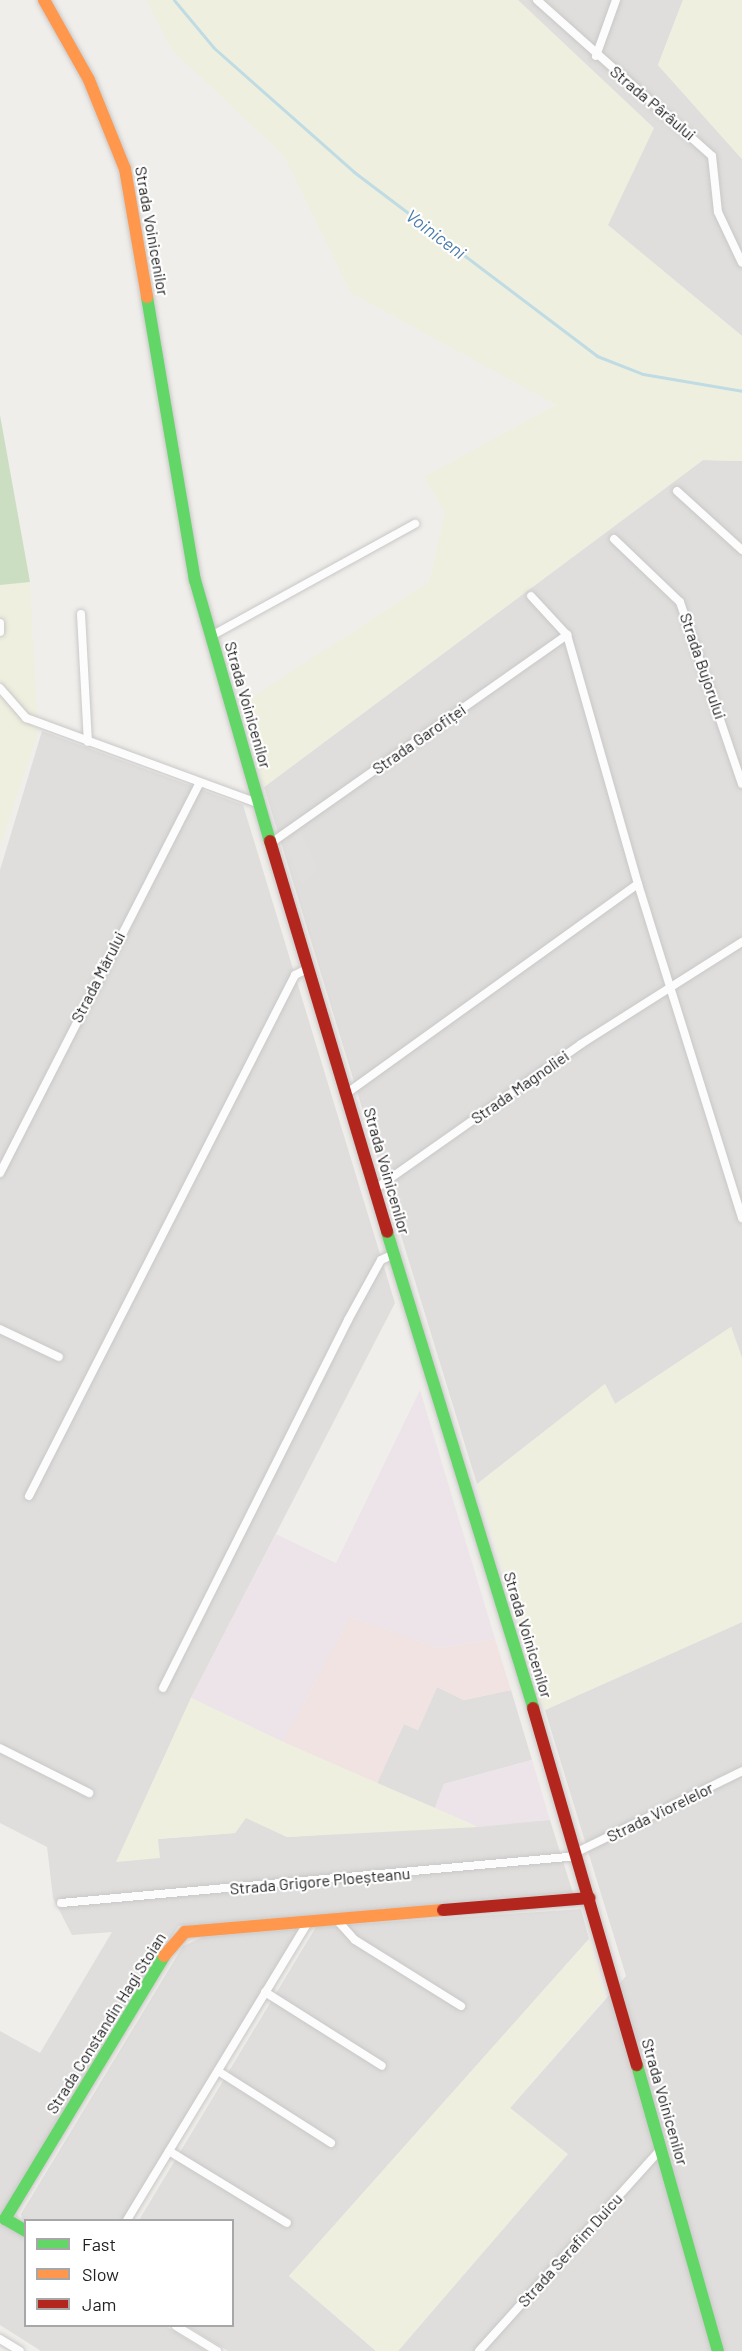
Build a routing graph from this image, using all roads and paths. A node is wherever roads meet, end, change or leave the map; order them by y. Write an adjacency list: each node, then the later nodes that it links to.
1 (44, 0): 15 (main road, Strada Voinicenilor)
2 (537, 0): 4 (street, Strada Pârâului)
3 (616, 0): 4 (street)
4 (596, 56): 5 (street, Strada Pârâului)
5 (742, 263)
6 (677, 491): 9 (street)
7 (415, 524): 15 (street)
8 (614, 539): 19 (street, Strada Bujorului)
9 (742, 550)
10 (531, 596): 14 (street)
11 (81, 614): 17 (street)
12 (0, 623): 13 (street)
13 (0, 632)
14 (567, 635): 21 (street, Strada Garofiței); 22 (street)
15 (211, 636): 20 (main road, Strada Voinicenilor)
16 (0, 688): 17 (street)
17 (88, 742): 18 (street)
18 (200, 783): 20 (street); 27 (street, Strada Mărului)
19 (742, 784)
20 (260, 804): 21 (main road, Strada Voinicenilor)
21 (271, 843): 24 (main road, Strada Voinicenilor)
22 (638, 884): 25 (street); 26 (street)
23 (742, 942): 25 (street, Strada Magnoliei)
24 (307, 969): 26 (main road, Strada Voinicenilor); 33 (street)
25 (667, 987): 28 (street, Strada Magnoliei); 29 (street)
26 (347, 1093): 28 (main road, Strada Voinicenilor)
27 (0, 1173)
28 (375, 1189): 30 (main road, Strada Voinicenilor)
29 (742, 1218)
30 (394, 1254): 34 (street); 38 (main road, Strada Voinicenilor)
31 (0, 1329): 32 (street)
32 (59, 1357)
33 (29, 1496)
34 (164, 1688)
35 (0, 1748): 37 (street)
36 (742, 1771): 38 (street, Strada Viorelelor)
37 (88, 1793)
38 (578, 1854): 39 (main road, Strada Voinicenilor); 40 (street, Strada Grigore Ploeșteanu)
39 (590, 1898): 41 (main road, Strada Constandin Hagi Stoian); 48 (main road, Strada Voinicenilor)
40 (61, 1903)
41 (336, 1919): 42 (main road, Strada Constandin Hagi Stoian); 44 (street)
42 (309, 1921): 43 (street); 50 (main road, Strada Constandin Hagi Stoian)
43 (265, 1992): 45 (street); 46 (street)
44 (461, 2006)
45 (382, 2066)
46 (218, 2071): 47 (street); 49 (street)
47 (331, 2143)
48 (661, 2149): 58 (street, Strada Serafim Duicu); 59 (main road, Strada Voinicenilor)
49 (169, 2151): 51 (street); 52 (street)
50 (3, 2217): 53 (main road, Strada Constandin Hagi Stoian)
51 (128, 2219)
52 (287, 2223)
53 (24, 2230)
54 (179, 2327): 57 (street)
55 (0, 2339): 56 (street)
56 (20, 2351)
57 (217, 2351)
58 (479, 2351)
59 (718, 2351)

